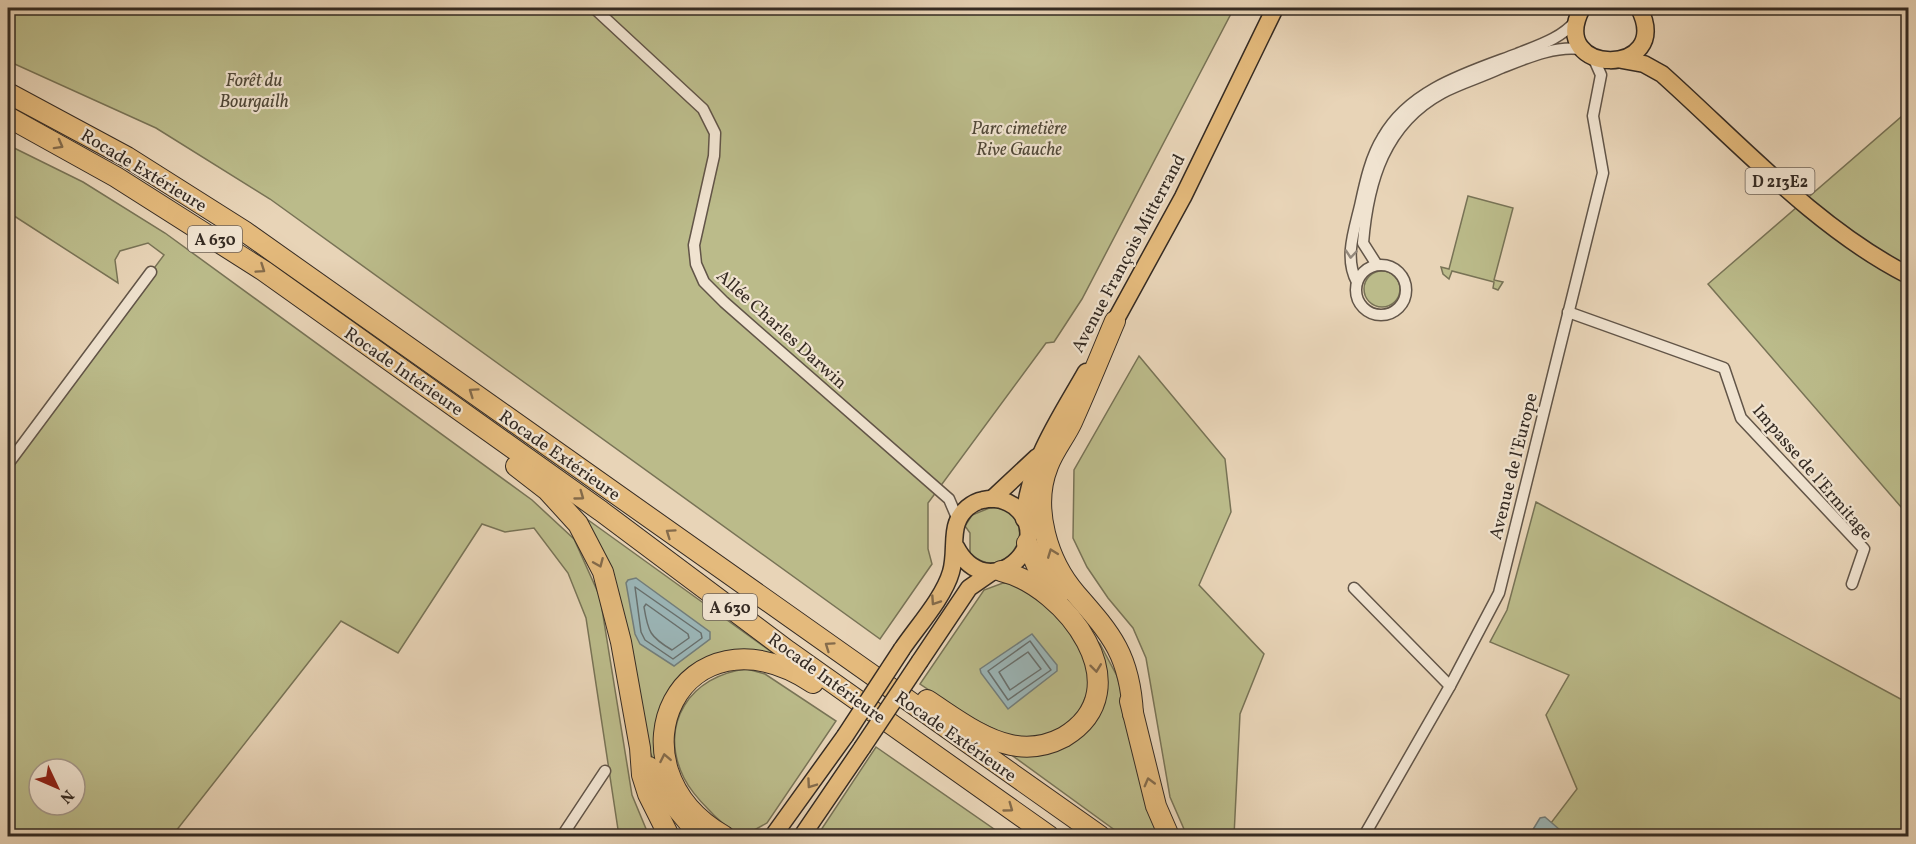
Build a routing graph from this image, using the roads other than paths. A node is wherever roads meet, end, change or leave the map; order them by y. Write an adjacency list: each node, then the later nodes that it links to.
1 (594, 8): 21 (street, Allée Charles Darwin)
2 (1275, 8): 17 (main road, Avenue François Mitterrand)
3 (1639, 8): 5 (main road)
4 (1578, 13): 6 (main road); 15 (street, one-way to 15)
5 (1645, 32): 7 (main road); 8 (main road, D 213E2)
6 (1589, 54): 7 (main road); 9 (street); 12 (street)
7 (1618, 61): 8 (main road, D 213E2); 9 (street)
8 (1662, 74): 14 (main road, D 213E2)
9 (1601, 75): 16 (street, Avenue de l'Europe)
10 (8, 93): 31 (highway, Rocade Extérieure / A 630, one-way to 10)
11 (8, 117): 18 (highway, Rocade Intérieure / A 630, one-way to 18)
12 (1377, 265): 15 (street); 15 (street)
13 (151, 272): 20 (street)
14 (1908, 275)
15 (1357, 282)
16 (1568, 312): 29 (street, Impasse de l'Ermitage); 32 (street, Avenue de l'Europe)
17 (1115, 321): 19 (main road, Avenue François Mitterrand); 33 (highway, one-way to 17)
18 (413, 376): 34 (highway, one-way to 34); 36 (highway, Rocade Intérieure / A 630, one-way to 36)
19 (1038, 457): 22 (main road); 24 (main road, Avenue François Mitterrand)
20 (8, 464)
21 (949, 499): 23 (street, Allée Charles Darwin); 25 (street, Allée Charles Darwin)
22 (992, 499): 23 (main road); 24 (main road)
23 (972, 504): 25 (main road)
24 (1024, 519): 26 (main road, Avenue François Mitterrand)
25 (958, 520): 27 (main road)
26 (1027, 543): 28 (main road); 33 (highway)
27 (956, 547): 28 (main road); 41 (main road, one-way to 41, bridge)
28 (996, 572): 31 (highway, one-way to 31); 42 (main road, bridge)
29 (1852, 584)
30 (1354, 588): 32 (street)
31 (876, 680): 44 (highway, Rocade Extérieure / A 630)
32 (1450, 686): 46 (street, Avenue de l'Europe)
33 (1133, 714): 45 (highway, one-way to 33)
34 (640, 748): 38 (highway); 39 (highway)
35 (604, 771): 37 (street)
36 (978, 786): 40 (highway, one-way to 36); 43 (highway, Rocade Intérieure / A 630, one-way to 43)
37 (562, 837)
38 (669, 837)
39 (700, 837)
40 (724, 837)
41 (773, 837)
42 (802, 837)
43 (1049, 837)
44 (1100, 837)
45 (1169, 837)
46 (1364, 837)

